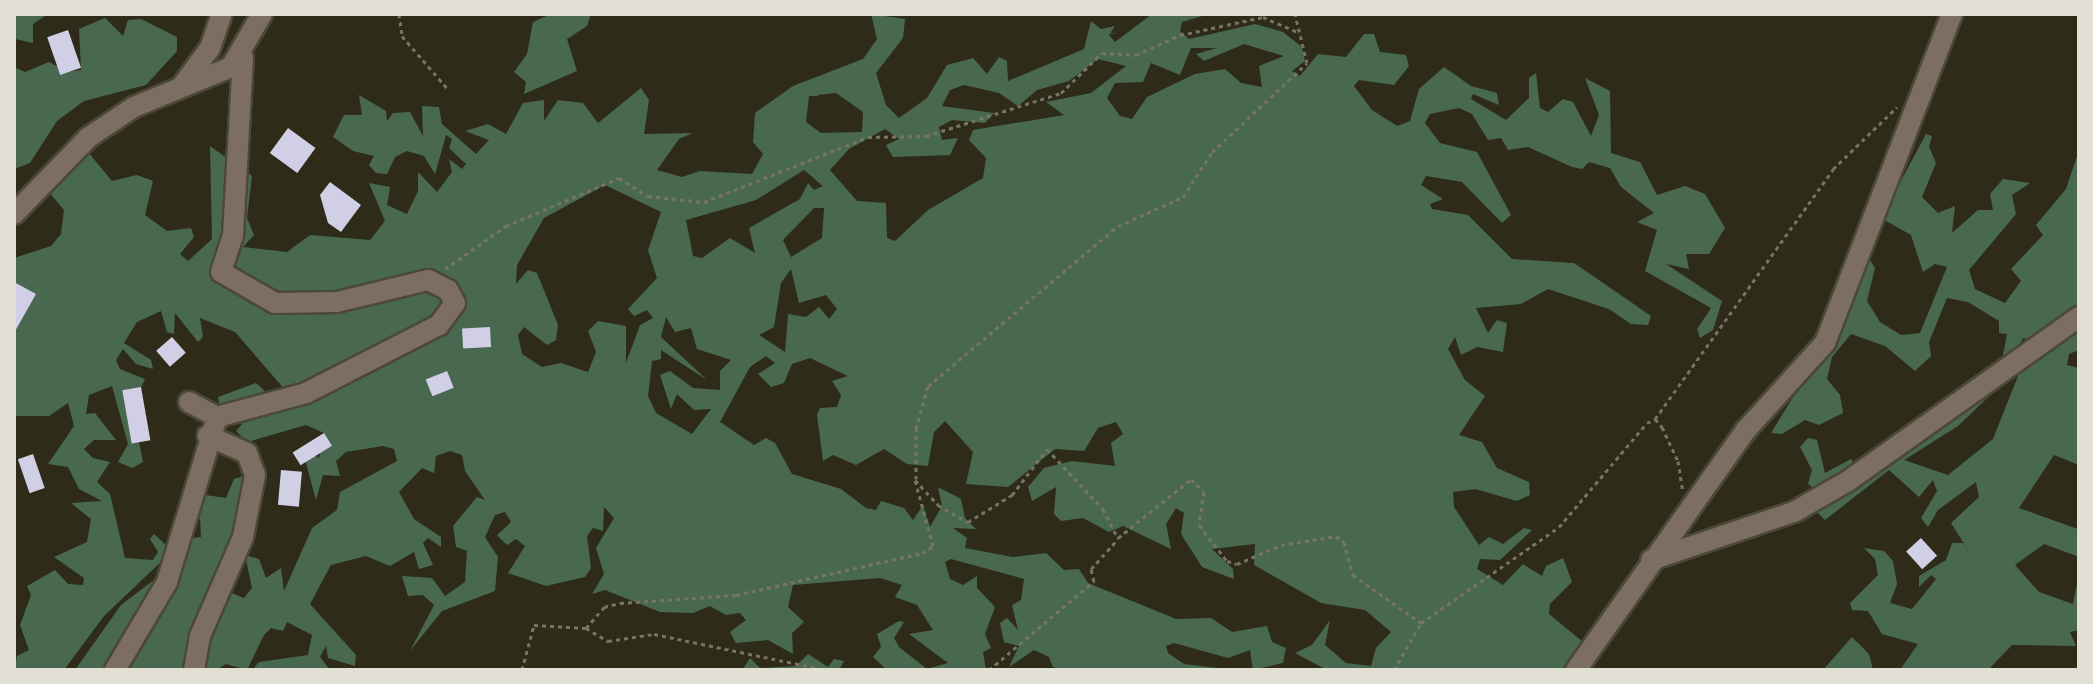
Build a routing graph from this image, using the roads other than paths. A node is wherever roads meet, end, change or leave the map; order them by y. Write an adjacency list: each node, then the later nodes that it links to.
1 (222, 14): 5 (street)
2 (262, 14): 4 (street)
3 (1952, 14): 10 (street)
4 (243, 57): 5 (street); 9 (street)
5 (182, 86): 6 (street)
6 (14, 214)
7 (2079, 317): 10 (street)
8 (189, 402): 9 (street)
9 (212, 426): 11 (street); 12 (street)
10 (1651, 560): 13 (street)
11 (115, 670)
12 (194, 670)
13 (1576, 670)

